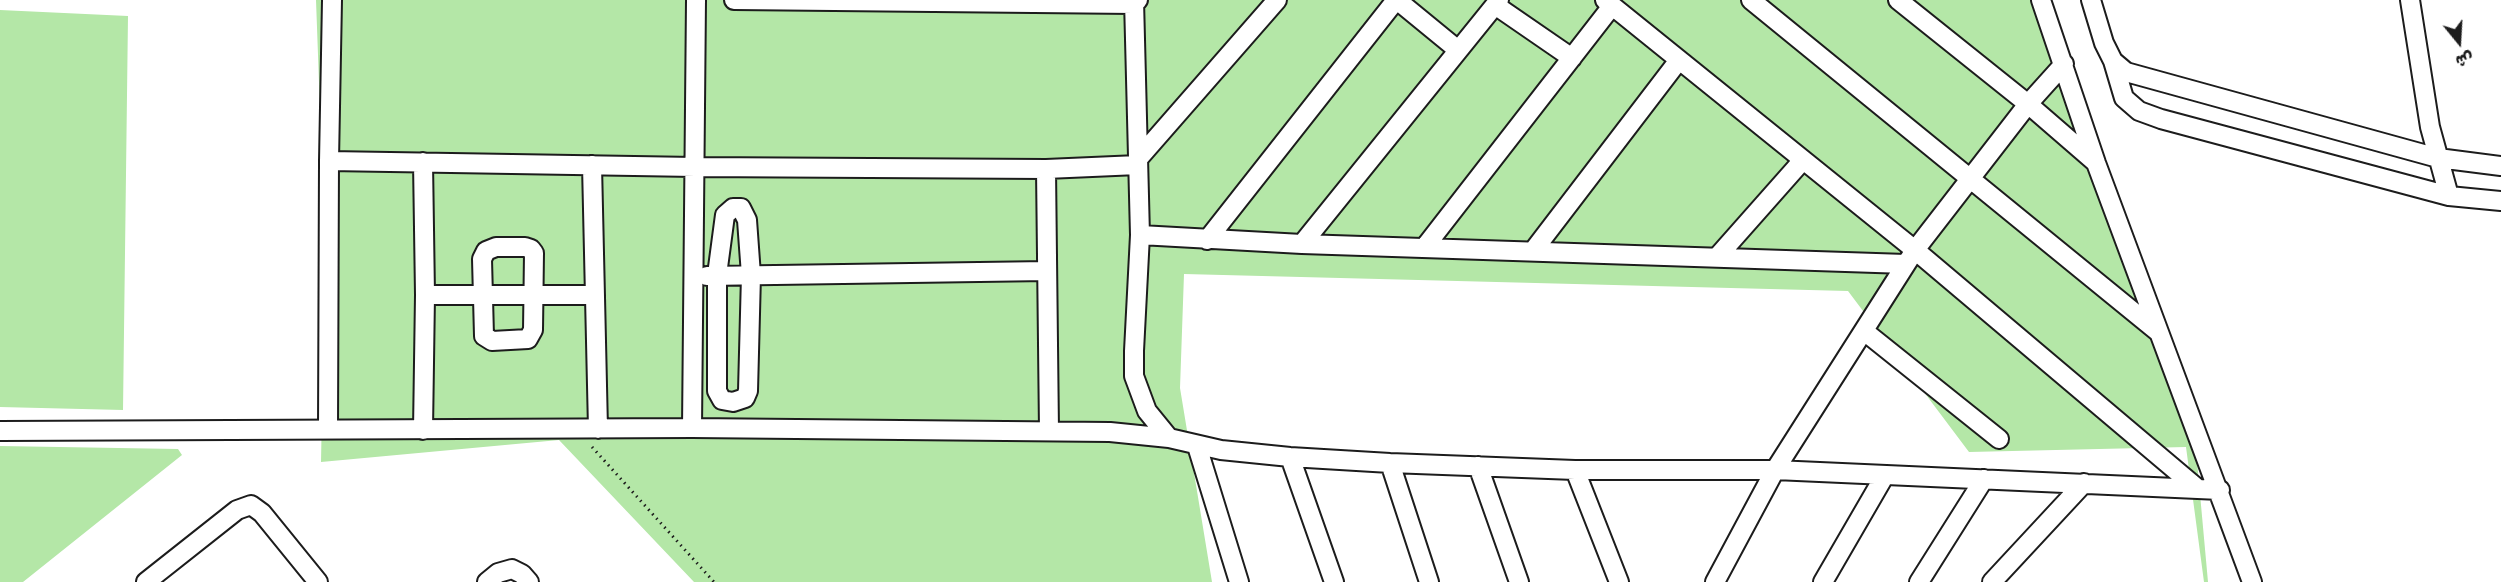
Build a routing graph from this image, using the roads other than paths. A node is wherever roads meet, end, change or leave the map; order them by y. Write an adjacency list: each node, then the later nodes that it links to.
1 (332, 0): 22 (street)
2 (696, 0): 28 (street)
3 (734, 0): 11 (street)
4 (1277, 0): 24 (street)
5 (1396, 0): 14 (street); 34 (street)
6 (1751, 0): 30 (street)
7 (1898, 0): 19 (street)
8 (2041, 0): 18 (street)
9 (2091, 0): 17 (street)
10 (2410, 0): 20 (street)
11 (1135, 1): 24 (street)
12 (1497, 2): 14 (street); 15 (street)
13 (1609, 3): 15 (street); 16 (street)
14 (1458, 50): 35 (street)
15 (1572, 58): 36 (street)
16 (1679, 60): 21 (street); 37 (street)
17 (2113, 61): 20 (street); 31 (street)
18 (2064, 64): 19 (street); 25 (street)
19 (2028, 104): 25 (street); 30 (street)
20 (2439, 158): 27 (street); 31 (street)
21 (1803, 160): 38 (street); 39 (street)
22 (329, 161): 23 (street); 51 (street)
23 (423, 162): 26 (street); 44 (street)
24 (1138, 162): 29 (street); 33 (street)
25 (2096, 163): 49 (street)
26 (592, 165): 28 (street); 47 (street)
27 (2501, 166)
28 (695, 167): 29 (street); 43 (street)
29 (1046, 169): 40 (street)
30 (1972, 179): 39 (street); 49 (street)
31 (2449, 195): 32 (street)
32 (2501, 201)
33 (1140, 236): 34 (street); 56 (street)
34 (1207, 240): 35 (street)
35 (1302, 244): 36 (street)
36 (1424, 248): 37 (street)
37 (1533, 251): 38 (street)
38 (1718, 256): 39 (street)
39 (1911, 257): 48 (street); 67 (street)
40 (1047, 271): 42 (street); 55 (street)
41 (717, 275): 42 (street); 42 (street); 42 (street); 43 (street)
42 (751, 275)
43 (694, 276): 50 (street)
44 (425, 295): 45 (street); 53 (street)
45 (482, 295): 46 (street); 46 (street); 46 (street)
46 (533, 295): 47 (street)
47 (595, 295): 52 (street)
48 (1864, 331): 57 (street); 63 (street)
49 (2158, 332): 68 (street)
50 (693, 428): 52 (street); 55 (street)
51 (328, 429): 53 (street); 54 (street)
52 (598, 429): 53 (street)
53 (423, 430)
54 (0, 431)
55 (1049, 431): 56 (street)
56 (1168, 438): 58 (street)
57 (1999, 439)
58 (1197, 446): 59 (street); 73 (street)
59 (1290, 457): 60 (street); 74 (street)
60 (1390, 463): 61 (street); 75 (street)
61 (1478, 466): 62 (street); 76 (street)
62 (1575, 470): 63 (street); 77 (street)
63 (1776, 470): 64 (street); 78 (street)
64 (1885, 475): 65 (street); 79 (street)
65 (1984, 479): 66 (street); 80 (street)
66 (2084, 483): 67 (street); 81 (street)
67 (2198, 489): 68 (street)
68 (2220, 490): 82 (street)
69 (146, 582): 70 (street)
70 (318, 582)
71 (487, 582): 72 (street)
72 (529, 582)
73 (1239, 582)
74 (1334, 582)
75 (1429, 582)
76 (1519, 582)
77 (1619, 582)
78 (1715, 582)
79 (1823, 582)
80 (1919, 582)
81 (1992, 582)
82 (2252, 582)

